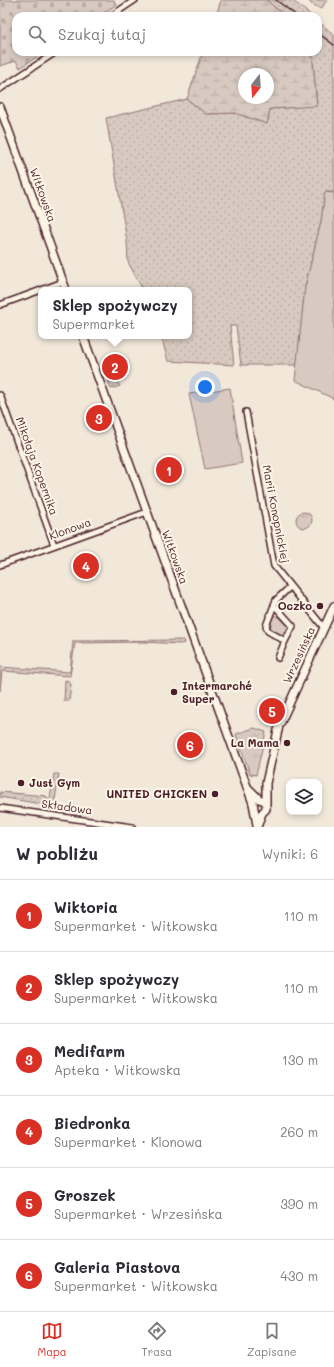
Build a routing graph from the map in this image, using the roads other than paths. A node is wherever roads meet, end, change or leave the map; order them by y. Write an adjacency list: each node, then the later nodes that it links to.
1 (135, 0): 2 (street)
2 (117, 12)
3 (50, 56): 4 (street)
4 (0, 89)
5 (0, 107): 6 (street, Witkowska)
6 (63, 282): 7 (street); 8 (street, Witkowska)
7 (49, 287)
8 (65, 287)
9 (38, 291): 10 (street)
10 (0, 305)
11 (84, 339): 14 (street, Witkowska)
12 (0, 394): 15 (street, Mikołaja Kopernika)
13 (246, 412): 17 (street, Marii Konopnickiej)
14 (147, 512): 15 (street, Klonowa); 24 (street, Witkowska)
15 (54, 545): 16 (street, Klonowa)
16 (0, 565)
17 (290, 587): 18 (street); 20 (street, Marii Konopnickiej)
18 (274, 605): 21 (street); 21 (street)
19 (334, 606): 20 (street, Wrzesińska)
20 (324, 628): 23 (street, Wrzesińska)
21 (286, 641): 22 (street)
22 (278, 658)
23 (264, 786): 24 (street); 25 (street, Wrzesińska)
24 (248, 789): 25 (street, Witkowska)
25 (259, 801): 27 (street, Witkowska); 27 (street, Wrzesińska)
26 (0, 808): 28 (street, Składowa)
27 (259, 813): 29 (street)
28 (132, 827)
29 (257, 827)

